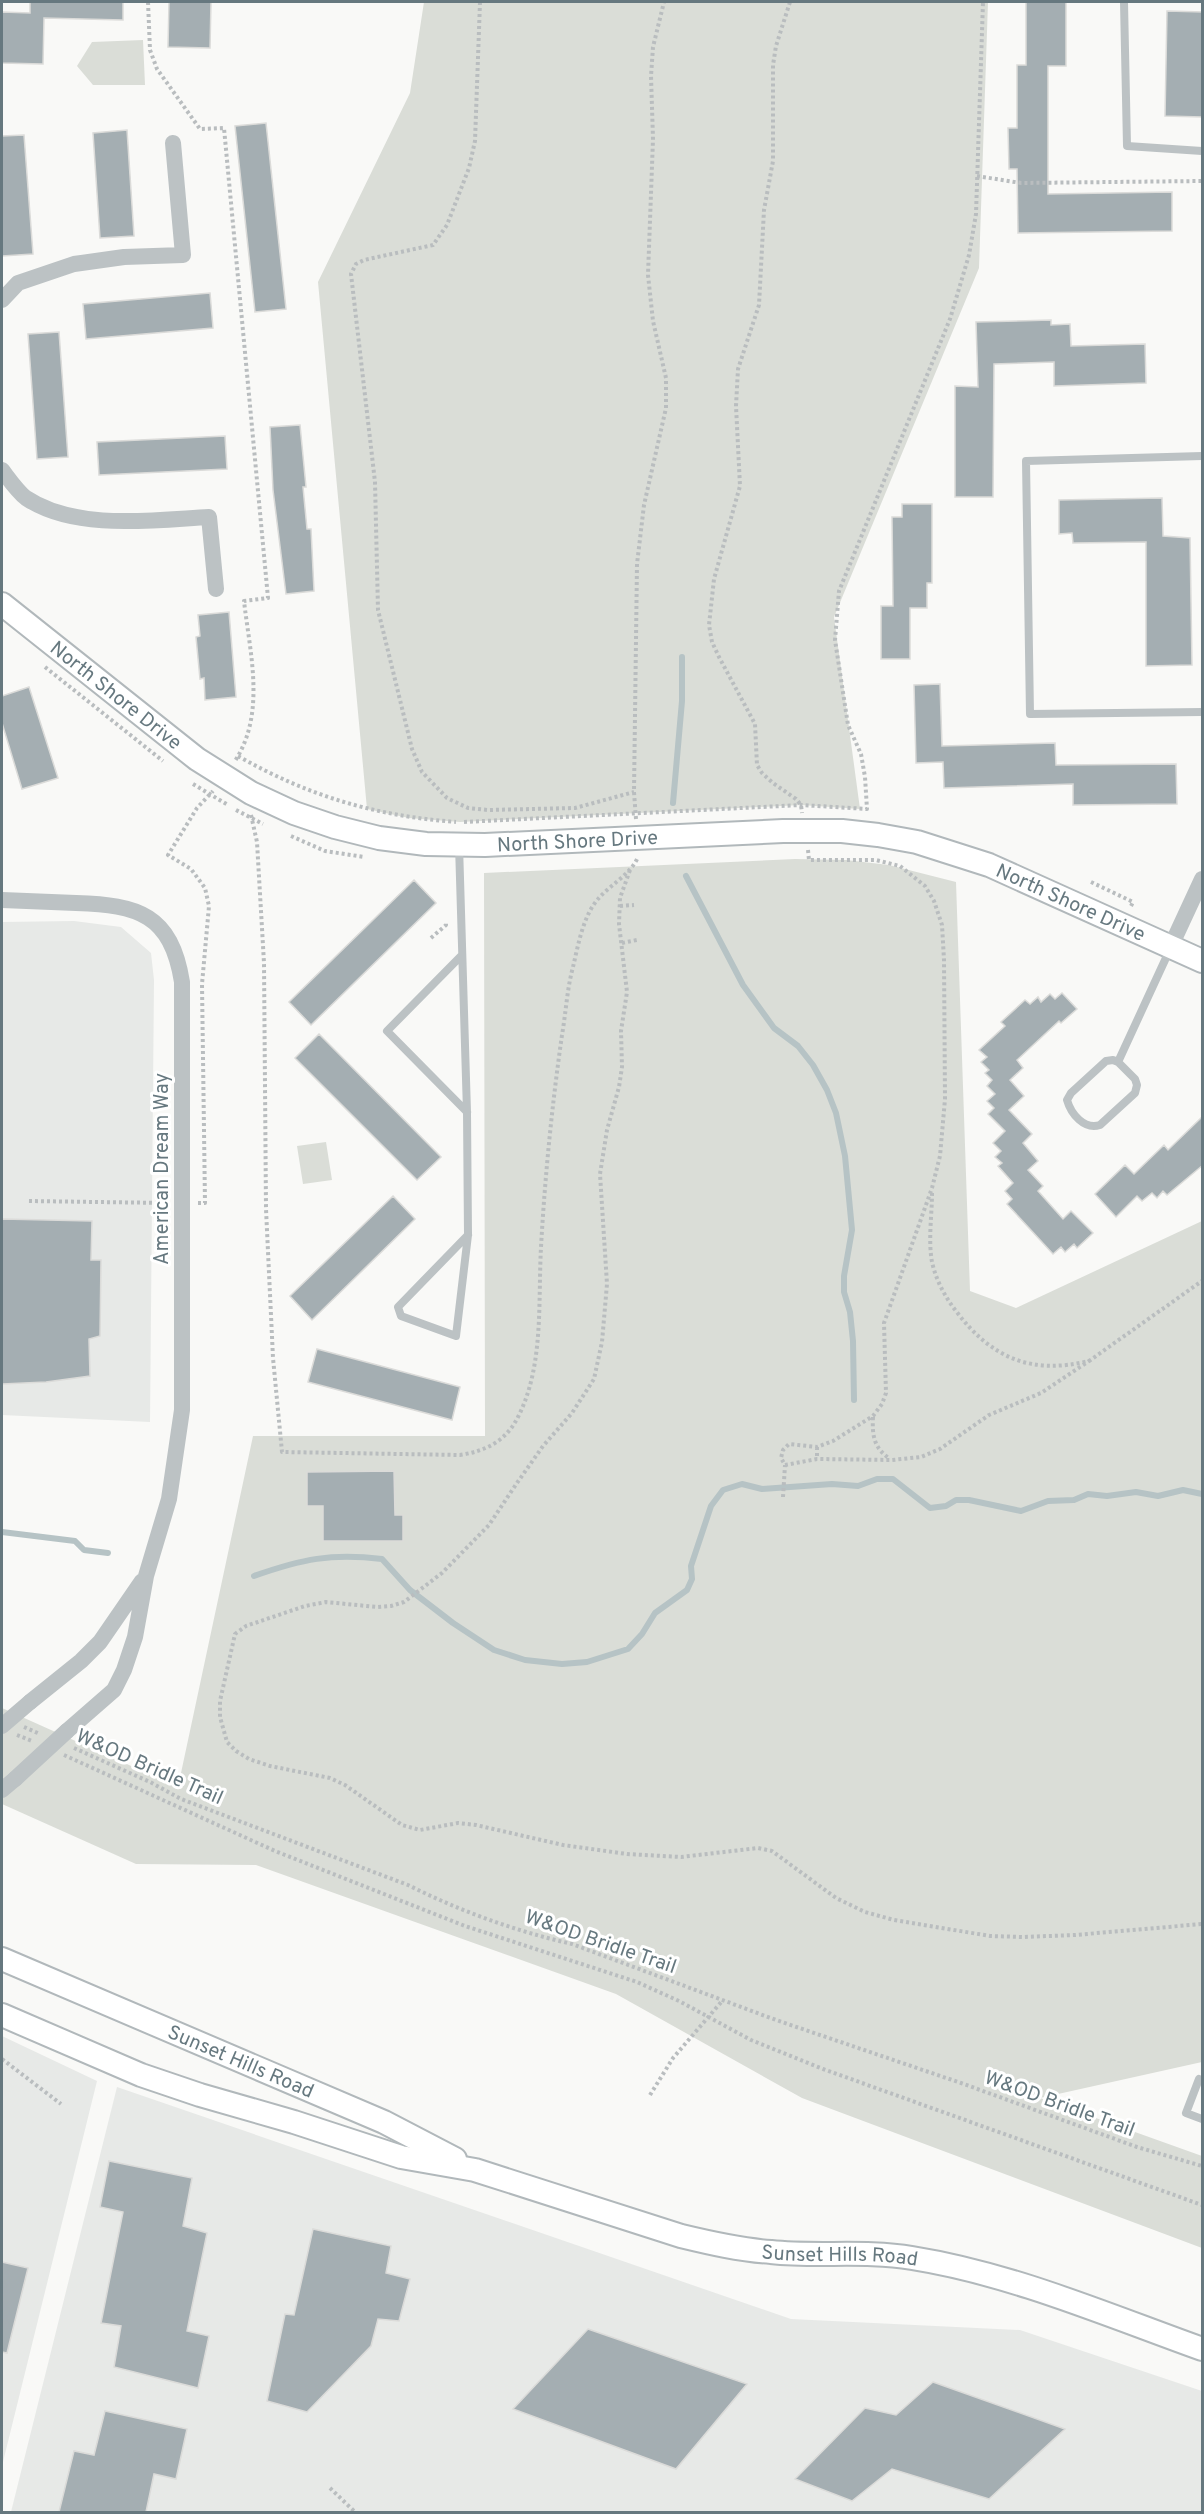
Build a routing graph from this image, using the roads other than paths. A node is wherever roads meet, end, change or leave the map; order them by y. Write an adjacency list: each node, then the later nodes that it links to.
1 (1124, 2): 3 (lane)
2 (173, 143): 4 (street)
3 (1203, 151)
4 (2, 300)
5 (1203, 456): 9 (lane)
6 (2, 470): 7 (street)
7 (216, 589)
8 (4, 611): 10 (main road, North Shore Drive)
9 (1203, 712)
10 (459, 844): 13 (main road, North Shore Drive); 14 (lane)
11 (1203, 879): 13 (street)
12 (2, 900): 19 (street, American Dream Way)
13 (1171, 946): 15 (main road, North Shore Drive); 16 (lane)
14 (462, 955): 17 (lane); 17 (lane)
15 (1203, 961)
16 (1118, 1062): 16 (lane)
17 (467, 1112): 18 (lane)
18 (468, 1235): 18 (lane)
19 (146, 1576): 20 (street, bridge); 21 (street, bridge)
20 (6, 1729)
21 (8, 1785)
22 (2, 1959): 26 (main road, Sunset Hills Road)
23 (2, 2015): 26 (main road, Sunset Hills Road)
24 (1203, 2080): 25 (lane)
25 (1203, 2120)
26 (475, 2170): 27 (main road, Sunset Hills Road)
27 (1203, 2349)

